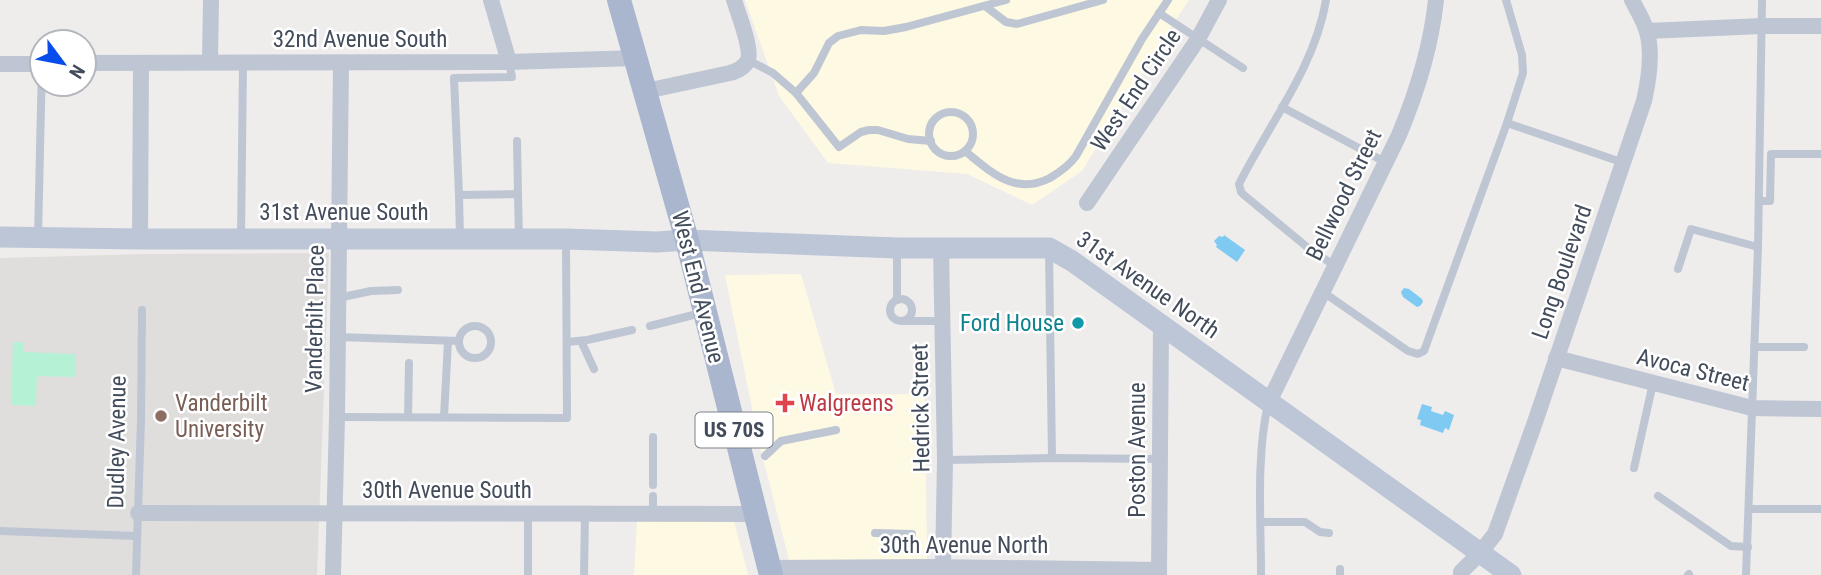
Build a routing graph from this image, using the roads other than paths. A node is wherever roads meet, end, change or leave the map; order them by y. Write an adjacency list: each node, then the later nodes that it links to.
1 (211, 0): 22 (street)
2 (491, 0): 24 (street)
3 (619, 0): 20 (main road, West End Avenue / US 70S)
4 (734, 0): 21 (street)
5 (1006, 0): 14 (lane)
6 (1103, 0): 14 (lane)
7 (1155, 0): 15 (lane)
8 (1219, 0): 19 (street, West End Circle)
9 (1326, 0): 35 (lane)
10 (1436, 0): 41 (street, Bellwood Street)
11 (1506, 0): 36 (lane)
12 (1632, 0): 18 (street, Long Boulevard)
13 (1762, 0): 16 (lane)
14 (985, 6): 33 (lane)
15 (1163, 7): 19 (lane); 39 (lane)
16 (1762, 26): 17 (street); 18 (street); 45 (lane)
17 (1821, 26)
18 (1647, 31): 42 (street, Long Boulevard)
19 (1198, 39): 30 (lane); 46 (street, West End Circle)
20 (636, 58): 24 (street, 32nd Avenue South); 32 (main road, West End Avenue / US 70S)
21 (748, 61): 32 (street); 33 (lane)
22 (210, 62): 23 (street, 32nd Avenue South); 26 (street, 32nd Avenue South)
23 (243, 62): 27 (street, 32nd Avenue South); 49 (lane)
24 (509, 62): 31 (street, 32nd Avenue South)
25 (98, 63): 26 (street, 32nd Avenue South)
26 (141, 63): 50 (street)
27 (341, 63): 31 (street, 32nd Avenue South); 51 (street, Vanderbilt Place)
28 (0, 64): 29 (street)
29 (28, 64)
30 (1243, 68)
31 (453, 70): 44 (lane)
32 (646, 92): 55 (main road, West End Avenue / US 70S)
33 (796, 93): 38 (lane)
34 (41, 98): 48 (lane)
35 (1282, 107): 41 (lane); 60 (lane)
36 (1507, 123): 42 (lane); 63 (lane)
37 (517, 141): 43 (lane)
38 (930, 141): 39 (lane); 39 (lane)
39 (965, 151)
40 (1821, 154): 45 (lane)
41 (1385, 162): 60 (street, Bellwood Street)
42 (1624, 163): 80 (street, Long Boulevard)
43 (518, 194): 44 (lane); 53 (lane)
44 (459, 195): 52 (lane)
45 (1759, 201): 56 (lane)
46 (1087, 203)
47 (0, 237): 48 (main road, 31st Avenue South)
48 (38, 237): 50 (main road, 31st Avenue South)
49 (241, 238): 50 (main road, 31st Avenue South); 51 (main road, 31st Avenue South)
50 (140, 239)
51 (339, 239): 52 (main road, 31st Avenue South); 64 (street, Vanderbilt Place)
52 (460, 239): 53 (main road, 31st Avenue South)
53 (519, 239): 54 (main road, 31st Avenue South)
54 (566, 239): 55 (main road, 31st Avenue South); 77 (lane)
55 (687, 240): 57 (main road, 31st Avenue North); 67 (main road, West End Avenue / US 70S)
56 (1758, 247): 61 (lane); 78 (lane)
57 (897, 248): 58 (main road, 31st Avenue North); 65 (lane)
58 (941, 248): 59 (main road, 31st Avenue North); 69 (street, Hedrick Street)
59 (1049, 248): 71 (main road, 31st Avenue North); 93 (lane)
60 (1335, 266): 63 (street, Bellwood Street)
61 (1678, 269)
62 (398, 290): 64 (lane)
63 (1323, 292): 84 (street, Bellwood Street)
64 (338, 298): 73 (street, Vanderbilt Place)
65 (897, 300): 68 (lane); 68 (lane)
66 (142, 310): 103 (lane, Dudley Avenue)
67 (705, 313): 70 (lane); 107 (main road, West End Avenue / US 70S)
68 (900, 321): 69 (lane)
69 (942, 321): 95 (street, Hedrick Street)
70 (650, 326)
71 (1161, 326): 84 (main road, 31st Avenue North); 94 (street, Poston Avenue)
72 (632, 330): 76 (lane)
73 (337, 337): 74 (lane); 87 (street, Vanderbilt Place)
74 (448, 341): 75 (lane); 89 (lane)
75 (459, 341): 75 (lane)
76 (581, 341): 77 (lane); 82 (lane)
77 (567, 342): 89 (lane)
78 (1754, 347): 79 (lane); 85 (lane)
79 (1804, 347)
80 (1556, 358): 83 (street, Avoca Street); 115 (street, Long Boulevard)
81 (409, 363): 88 (lane)
82 (594, 369)
83 (1653, 383): 85 (street, Avoca Street); 96 (lane)
84 (1269, 402): 108 (lane); 115 (main road, 31st Avenue North)
85 (1752, 408): 86 (street, Avoca Street); 100 (lane)
86 (1821, 409)
87 (337, 417): 88 (lane); 102 (street, Vanderbilt Place)
88 (408, 417): 89 (lane)
89 (444, 417)
90 (836, 430): 92 (lane)
91 (653, 437): 97 (lane)
92 (765, 456)
93 (1052, 458): 94 (lane); 95 (lane)
94 (1160, 459): 120 (street, Poston Avenue)
95 (945, 460): 116 (street, Hedrick Street)
96 (1634, 468)
97 (653, 485)
98 (653, 496): 106 (lane)
99 (1658, 496): 114 (lane)
100 (1749, 509): 101 (lane); 114 (lane)
101 (1821, 509)
102 (334, 512): 103 (street, 30th Avenue South); 104 (street, 30th Avenue South); 122 (street, Vanderbilt Place)
103 (138, 513): 113 (lane, Dudley Avenue)
104 (528, 514): 105 (street, 30th Avenue South); 123 (lane)
105 (585, 514): 106 (street, 30th Avenue South); 124 (lane)
106 (653, 514): 107 (street, 30th Avenue South)
107 (755, 514): 117 (main road, West End Avenue / US 70S)
108 (1261, 522): 111 (lane); 125 (lane)
109 (0, 531): 113 (lane)
110 (875, 533): 112 (lane)
111 (1329, 533)
112 (912, 534)
113 (137, 536): 121 (lane, Dudley Avenue)
114 (1748, 547): 128 (lane)
115 (1480, 553): 126 (street, Long Boulevard); 127 (main road, 31st Avenue North)
116 (943, 567): 117 (street, 30th Avenue North); 118 (street, 30th Avenue North)
117 (770, 571)
118 (1008, 572): 119 (street, 30th Avenue North)
119 (1069, 572): 120 (street, 30th Avenue North)
120 (1159, 572)
121 (136, 575)
122 (333, 575)
123 (528, 575)
124 (584, 575)
125 (1261, 575)
126 (1461, 575)
127 (1511, 575)
128 (1746, 575)

